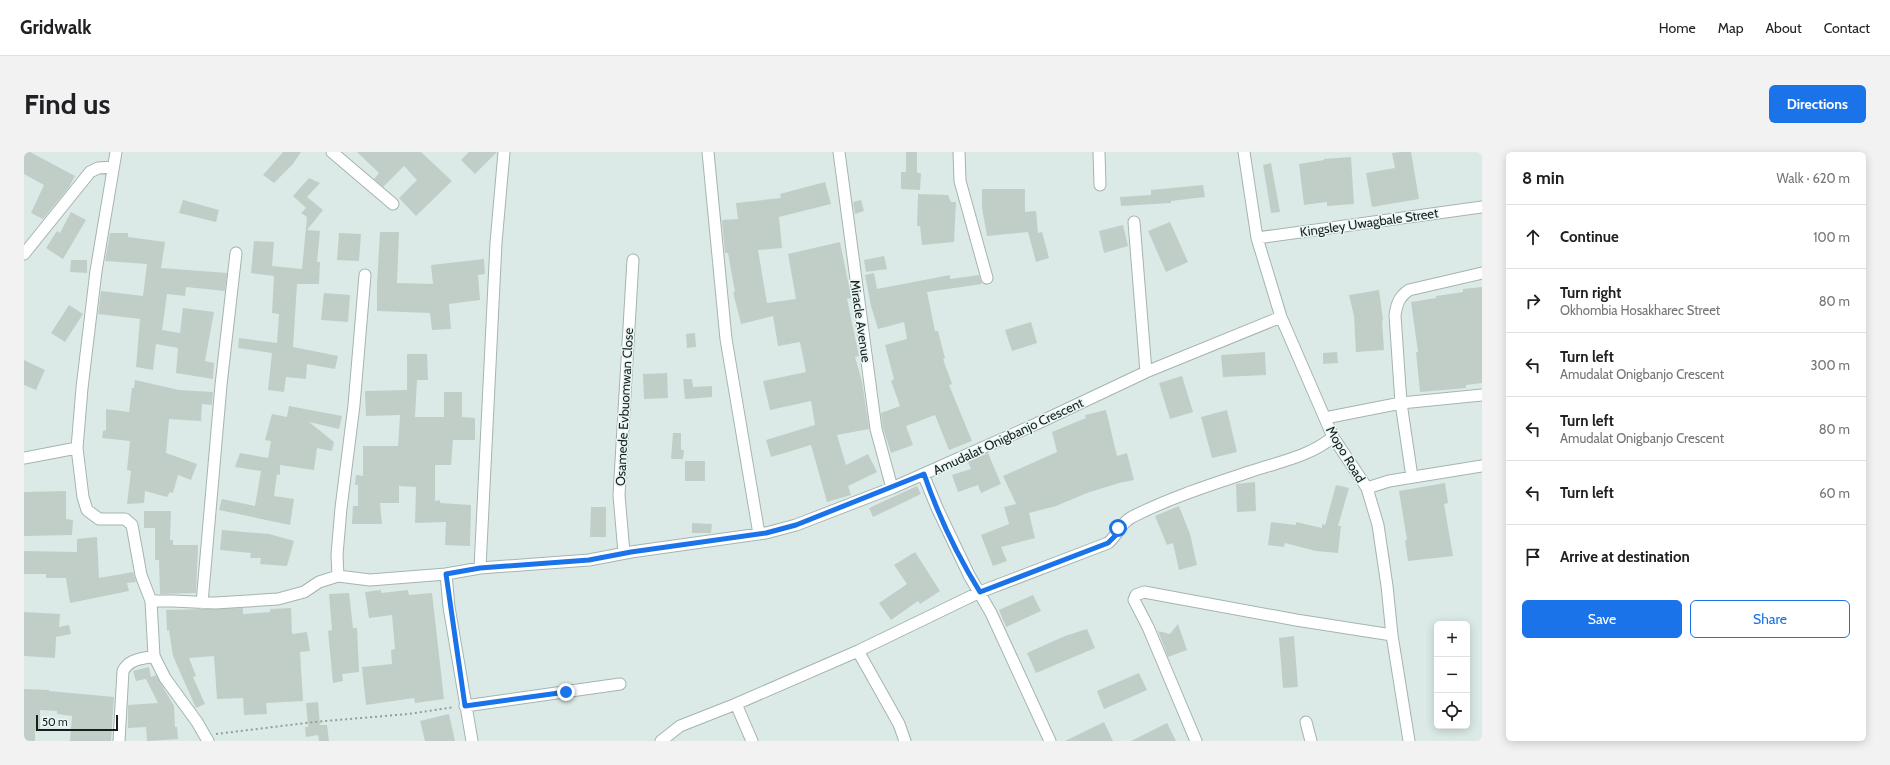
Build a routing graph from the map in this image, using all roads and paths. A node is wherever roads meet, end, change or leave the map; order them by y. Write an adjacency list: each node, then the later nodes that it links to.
1 (116, 152): 9 (street)
2 (332, 152): 11 (street)
3 (504, 152): 36 (street)
4 (708, 152): 34 (street)
5 (839, 152): 32 (street, Miracle Avenue)
6 (959, 152): 20 (street)
7 (1099, 152): 10 (street)
8 (1244, 152): 14 (street, Mopo Road)
9 (113, 167): 16 (street); 27 (street)
10 (1100, 185)
11 (393, 204)
12 (1482, 207): 14 (street, Kingsley Uwagbale Street)
13 (1134, 222): 22 (street)
14 (1257, 238): 21 (street, Mopo Road)
15 (236, 253): 41 (street)
16 (24, 254)
17 (633, 260): 35 (street, Osamede Evbuomwan Close)
18 (1482, 273): 24 (street)
19 (365, 275): 38 (street)
20 (987, 278)
21 (1281, 317): 22 (street, Amudalat Onigbanjo Crescent); 25 (street, Mopo Road)
22 (1146, 372): 30 (street, Amudalat Onigbanjo Crescent)
23 (1482, 395): 24 (street)
24 (1401, 403): 25 (street); 31 (street)
25 (1325, 418): 26 (street, Mopo Road)
26 (1333, 437): 33 (street, Mopo Road); 39 (street)
27 (77, 448): 28 (street); 40 (street)
28 (24, 458)
29 (1482, 466): 31 (street)
30 (924, 474): 32 (street, Amudalat Onigbanjo Crescent); 39 (street)
31 (1412, 477): 33 (street)
32 (892, 488): 34 (street, Amudalat Onigbanjo Crescent)
33 (1367, 488): 42 (street, Mopo Road)
34 (759, 534): 35 (street, Amudalat Onigbanjo Crescent)
35 (624, 553): 36 (street, Amudalat Onigbanjo Crescent)
36 (480, 568): 37 (street, Amudalat Onigbanjo Crescent)
37 (446, 574): 38 (street, Amudalat Onigbanjo Crescent); 47 (street)
38 (338, 576): 41 (street)
39 (980, 592): 43 (street); 55 (street)
40 (151, 601): 41 (street); 44 (street)
41 (202, 603)
42 (1392, 635): 56 (street); 58 (street, Mopo Road)
43 (858, 650): 46 (street); 54 (street)
44 (154, 656): 49 (street); 50 (street)
45 (620, 684): 47 (street)
46 (736, 704): 52 (street); 53 (street)
47 (465, 706): 49 (path); 51 (street)
48 (1306, 722): 57 (street)
49 (206, 738)
50 (119, 741)
51 (472, 741)
52 (661, 741)
53 (752, 741)
54 (905, 741)
55 (1050, 741)
56 (1196, 741)
57 (1311, 741)
58 (1409, 741)

